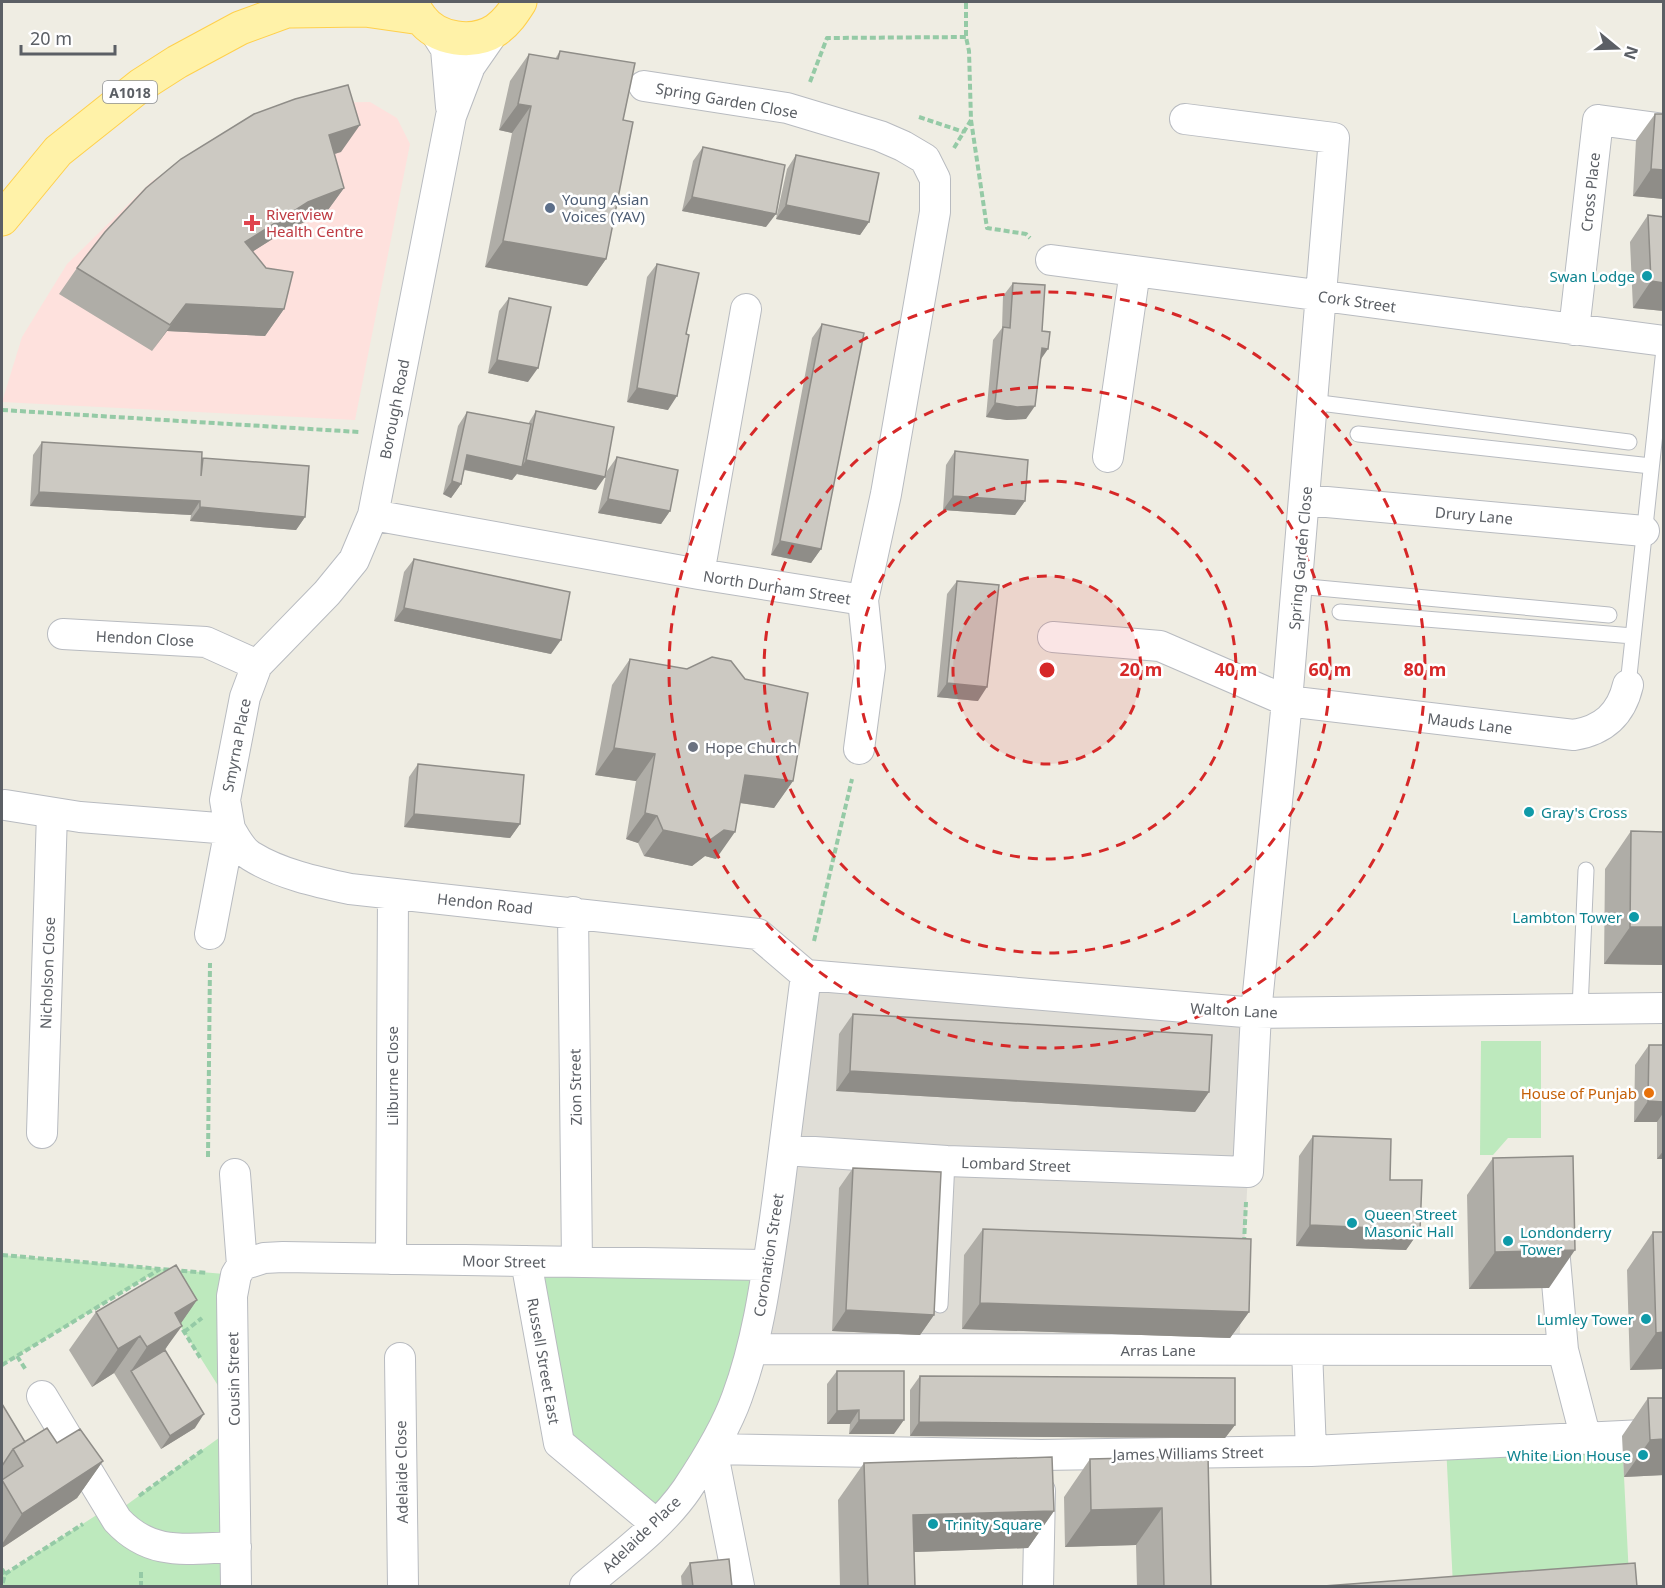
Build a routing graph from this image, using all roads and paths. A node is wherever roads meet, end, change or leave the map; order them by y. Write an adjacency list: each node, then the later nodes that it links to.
1 (966, 2): 5 (path)
2 (301, 6): 4 (main road, A1018); 13 (main road, A1018)
3 (514, 13): 4 (main road); 8 (street, Borough Road)
4 (422, 16): 8 (street, Borough Road)
5 (966, 37): 7 (path); 10 (path)
6 (644, 86): 7 (street, Spring Garden Close)
7 (787, 108): 12 (street, Spring Garden Close)
8 (452, 116): 23 (street, Borough Road)
9 (1185, 118): 16 (street, Spring Garden Close)
10 (971, 120): 12 (path); 14 (path)
11 (1664, 129): 18 (street, Cross Place)
12 (935, 179): 33 (street, North Durham Street)
13 (2, 219)
14 (1051, 260): 15 (street, Cork Street)
15 (1135, 271): 16 (street, Cork Street); 26 (street)
16 (1321, 296): 18 (street, Cork Street); 21 (street, Spring Garden Close)
17 (746, 309): 31 (street)
18 (1574, 330): 19 (street, Cork Street)
19 (1664, 341)
20 (1664, 349): 27 (lane)
21 (1312, 402): 25 (lane); 28 (street, Spring Garden Close)
22 (2, 410): 23 (path)
23 (389, 434): 29 (street, Borough Road)
24 (1358, 434): 27 (lane)
25 (1629, 442)
26 (1108, 457)
27 (1651, 466): 30 (lane)
28 (1305, 500): 30 (street, Drury Lane); 32 (street, Spring Garden Close)
29 (373, 515): 31 (street, North Durham Street); 39 (street, Borough Road)
30 (1644, 531): 37 (lane)
31 (699, 574): 33 (street, North Durham Street)
32 (1297, 586): 35 (lane); 41 (street, Spring Garden Close)
33 (863, 600): 42 (street)
34 (1340, 612): 37 (lane)
35 (1610, 615)
36 (63, 634): 39 (street, Hendon Close)
37 (1633, 636): 40 (lane)
38 (1053, 637): 41 (street, Mauds Lane)
39 (257, 665): 45 (street, Smyrna Place)
40 (1628, 685): 41 (street, Mauds Lane)
41 (1287, 701): 53 (street, Spring Garden Close)
42 (859, 749): 50 (path)
43 (5, 805): 44 (street)
44 (52, 813): 45 (street); 54 (street, Nicholson Close)
45 (230, 829): 47 (street, Hendon Road); 49 (street, Smyrna Place)
46 (1586, 870): 52 (lane)
47 (393, 894): 48 (street, Hendon Road); 62 (street, Lilburne Close)
48 (573, 912): 50 (street, Hendon Road); 64 (street, Zion Street)
49 (210, 934): 58 (path)
50 (806, 975): 53 (street, Walton Lane); 55 (street, Coronation Street)
51 (1664, 1008): 52 (street, Walton Lane)
52 (1580, 1009): 53 (street, Walton Lane)
53 (1256, 1013): 57 (street, Spring Garden Close)
54 (42, 1133)
55 (785, 1150): 56 (street, Lombard Street); 65 (street, Coronation Street)
56 (947, 1161): 57 (street, Lombard Street); 70 (lane)
57 (1248, 1172): 61 (path)
58 (236, 1174): 67 (street, Cousin Street)
59 (1551, 1216): 74 (street)
60 (2, 1255): 66 (path)
61 (1244, 1255)
62 (391, 1259): 63 (street, Moor Street); 67 (street, Moor Street)
63 (526, 1261): 64 (street, Moor Street); 86 (street, Russell Street East)
64 (577, 1262): 65 (street, Moor Street)
65 (768, 1265): 72 (street, Coronation Street)
66 (161, 1268): 67 (path); 68 (path)
67 (239, 1270): 79 (street, Cousin Street)
68 (149, 1276): 69 (path); 77 (path)
69 (155, 1285)
70 (940, 1305)
71 (172, 1313): 76 (path)
72 (753, 1349): 73 (street, Arras Lane); 82 (street, Coronation Street)
73 (1307, 1350): 74 (street, Arras Lane); 83 (street)
74 (1563, 1350): 81 (street)
75 (400, 1358): 92 (street, Adelaide Close)
76 (203, 1361)
77 (2, 1365)
78 (42, 1396): 85 (street)
79 (234, 1427): 85 (path); 87 (street, Cousin Street)
80 (1664, 1434): 81 (street, James Williams Street)
81 (1586, 1439): 83 (street, James Williams Street)
82 (712, 1449): 84 (street, James Williams Street); 86 (street, Adelaide Place); 94 (street)
83 (1311, 1451): 84 (street, James Williams Street)
84 (1041, 1455): 95 (street)
85 (111, 1511): 87 (street); 89 (path)
86 (656, 1524): 93 (street, Adelaide Place)
87 (236, 1547): 91 (street, Cousin Street)
88 (2, 1569): 89 (path)
89 (5, 1575): 90 (path)
90 (2, 1587)
91 (236, 1587)
92 (403, 1587)
93 (585, 1587)
94 (739, 1587)
95 (1038, 1587)

